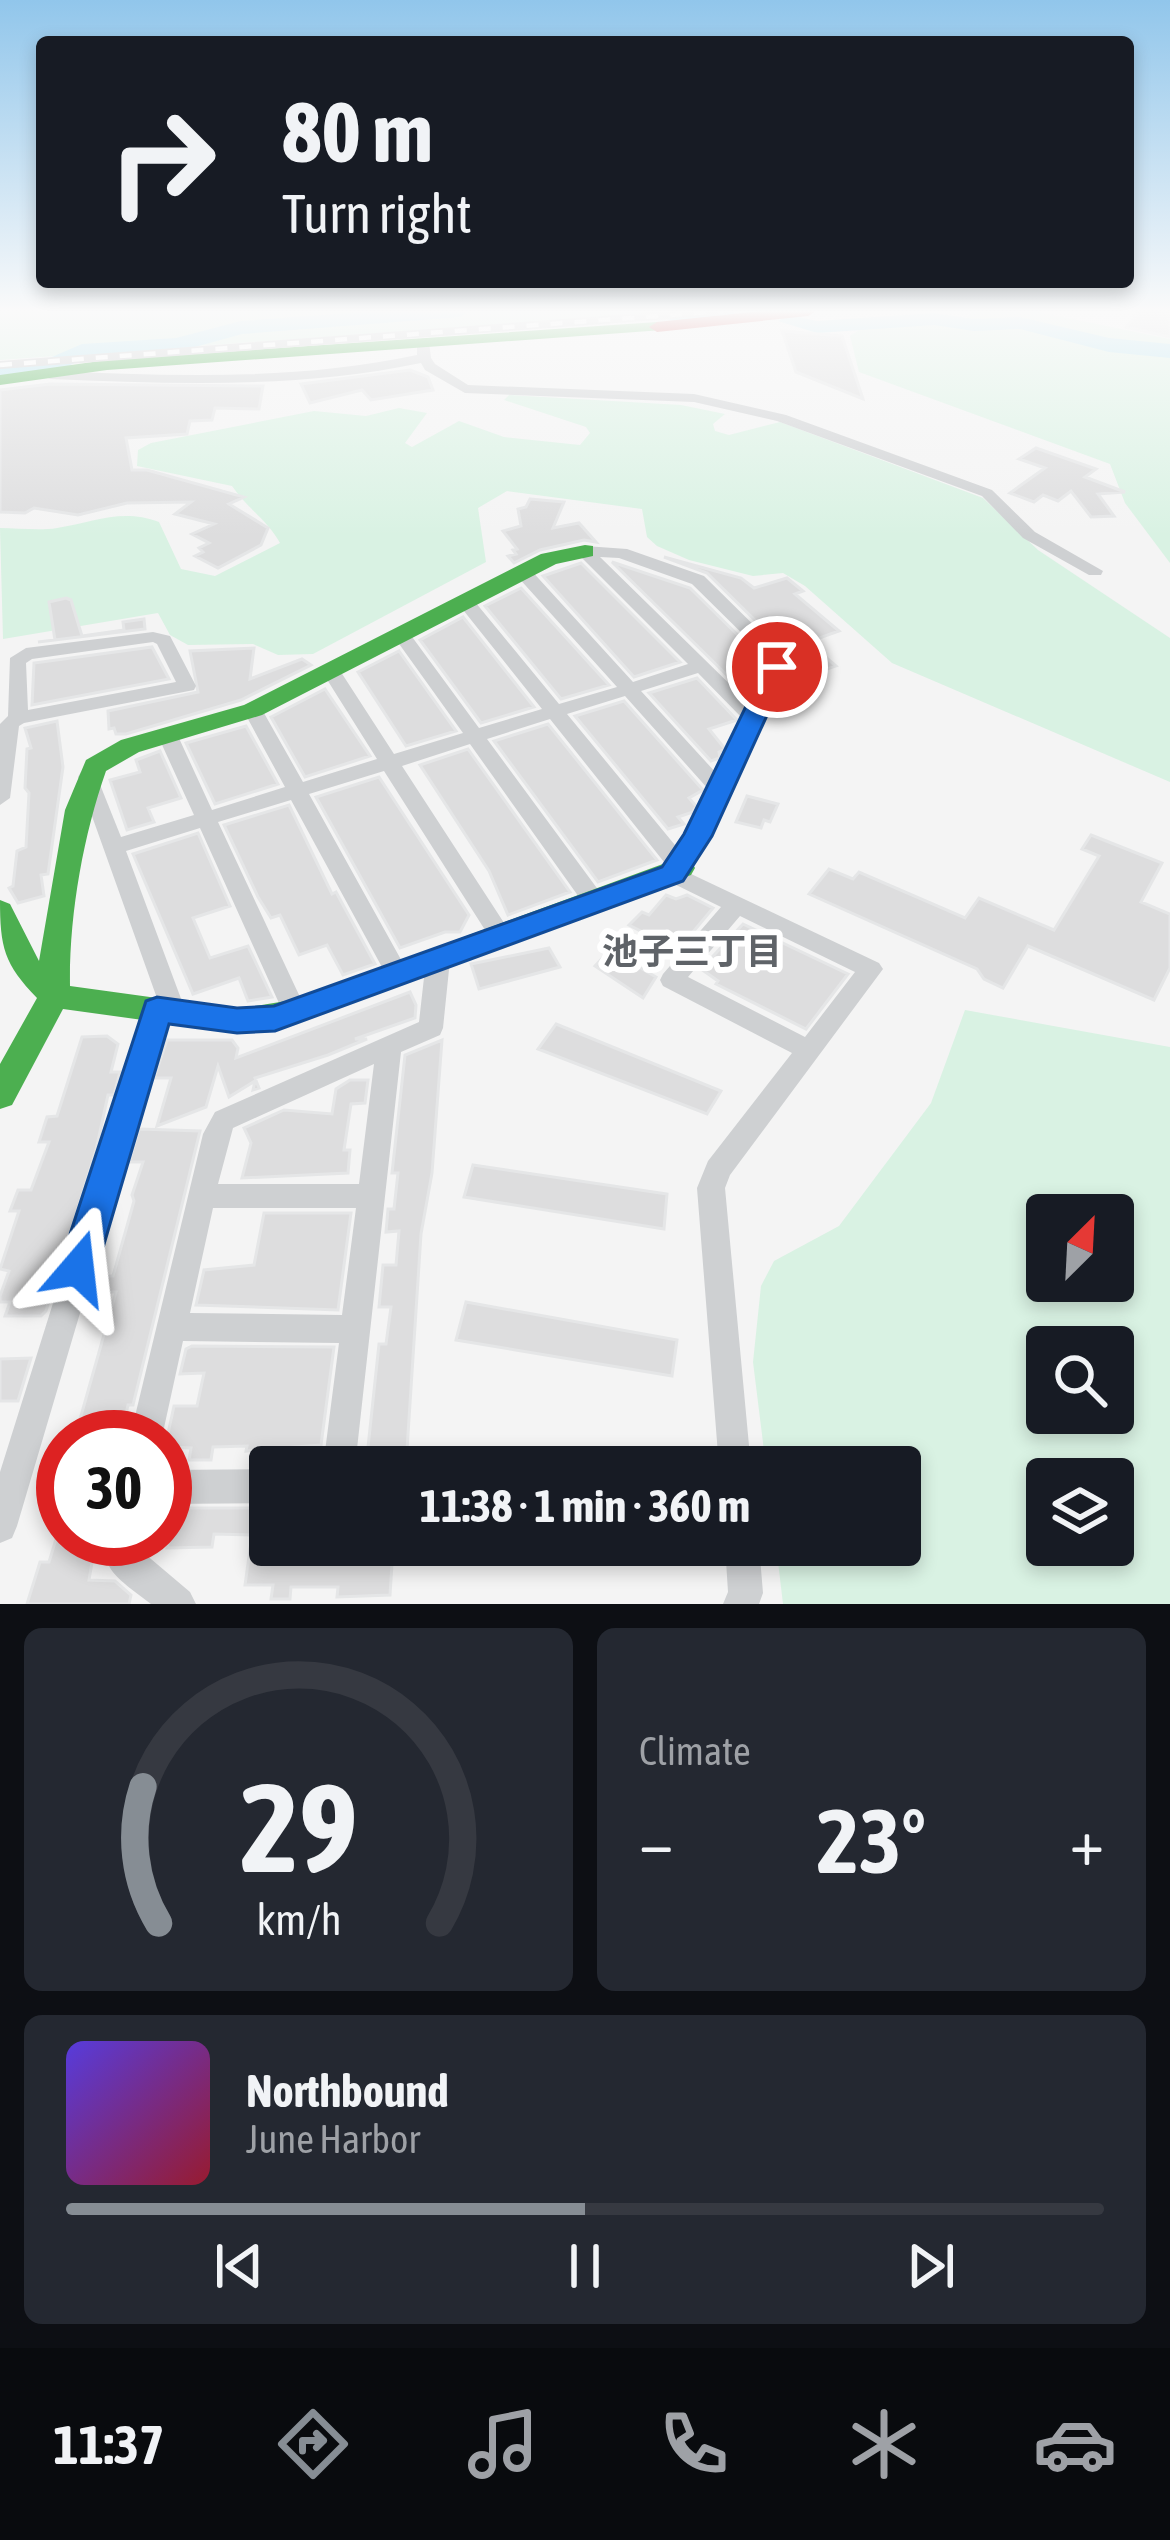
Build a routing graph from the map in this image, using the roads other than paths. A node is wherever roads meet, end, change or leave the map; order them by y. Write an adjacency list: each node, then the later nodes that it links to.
1 (462, 386): 3 (street)
2 (585, 550): 4 (street); 7 (street); 13 (street)
3 (1095, 571)
4 (524, 572): 5 (street); 9 (street)
5 (466, 602): 6 (street); 11 (street)
6 (401, 634): 8 (street); 15 (street)
7 (702, 666): 9 (street); 13 (street)
8 (330, 670): 10 (street); 16 (street)
9 (629, 689): 11 (street); 18 (street)
10 (254, 710): 14 (street); 19 (street)
11 (554, 712): 15 (street); 23 (street)
12 (18, 718): 12 (street); 20 (street)
13 (754, 719): 18 (street)
14 (168, 736): 17 (street); 21 (street)
15 (476, 736): 16 (street); 24 (street)
16 (390, 763): 19 (street); 27 (street)
17 (88, 776): 22 (street); 30 (street)
18 (720, 790): 23 (street)
19 (298, 791): 21 (street); 29 (street)
20 (0, 798)
21 (206, 819): 22 (street); 32 (street)
22 (114, 847): 31 (street)
23 (677, 871): 24 (street); 25 (street)
24 (594, 901): 27 (street)
25 (737, 904): 34 (street); 34 (street)
26 (0, 911): 30 (street)
27 (500, 935): 28 (street)
28 (438, 960): 29 (street); 33 (street)
29 (398, 974): 32 (street)
30 (54, 996): 31 (street); 35 (street)
31 (165, 1011): 32 (street); 45 (street)
32 (295, 1012)
33 (389, 1048): 36 (street); 37 (street)
34 (810, 1052): 42 (street)
35 (0, 1095)
36 (202, 1196): 37 (street); 38 (street)
37 (371, 1196): 39 (street)
38 (172, 1327): 39 (street); 40 (street)
39 (356, 1329): 41 (street)
40 (152, 1410)
41 (342, 1446)
42 (733, 1446)
43 (249, 1486): 44 (street)
44 (192, 1487)
45 (0, 1526)
46 (132, 1566): 48 (street)
47 (744, 1566): 49 (street)
48 (178, 1604)
49 (741, 1604)

